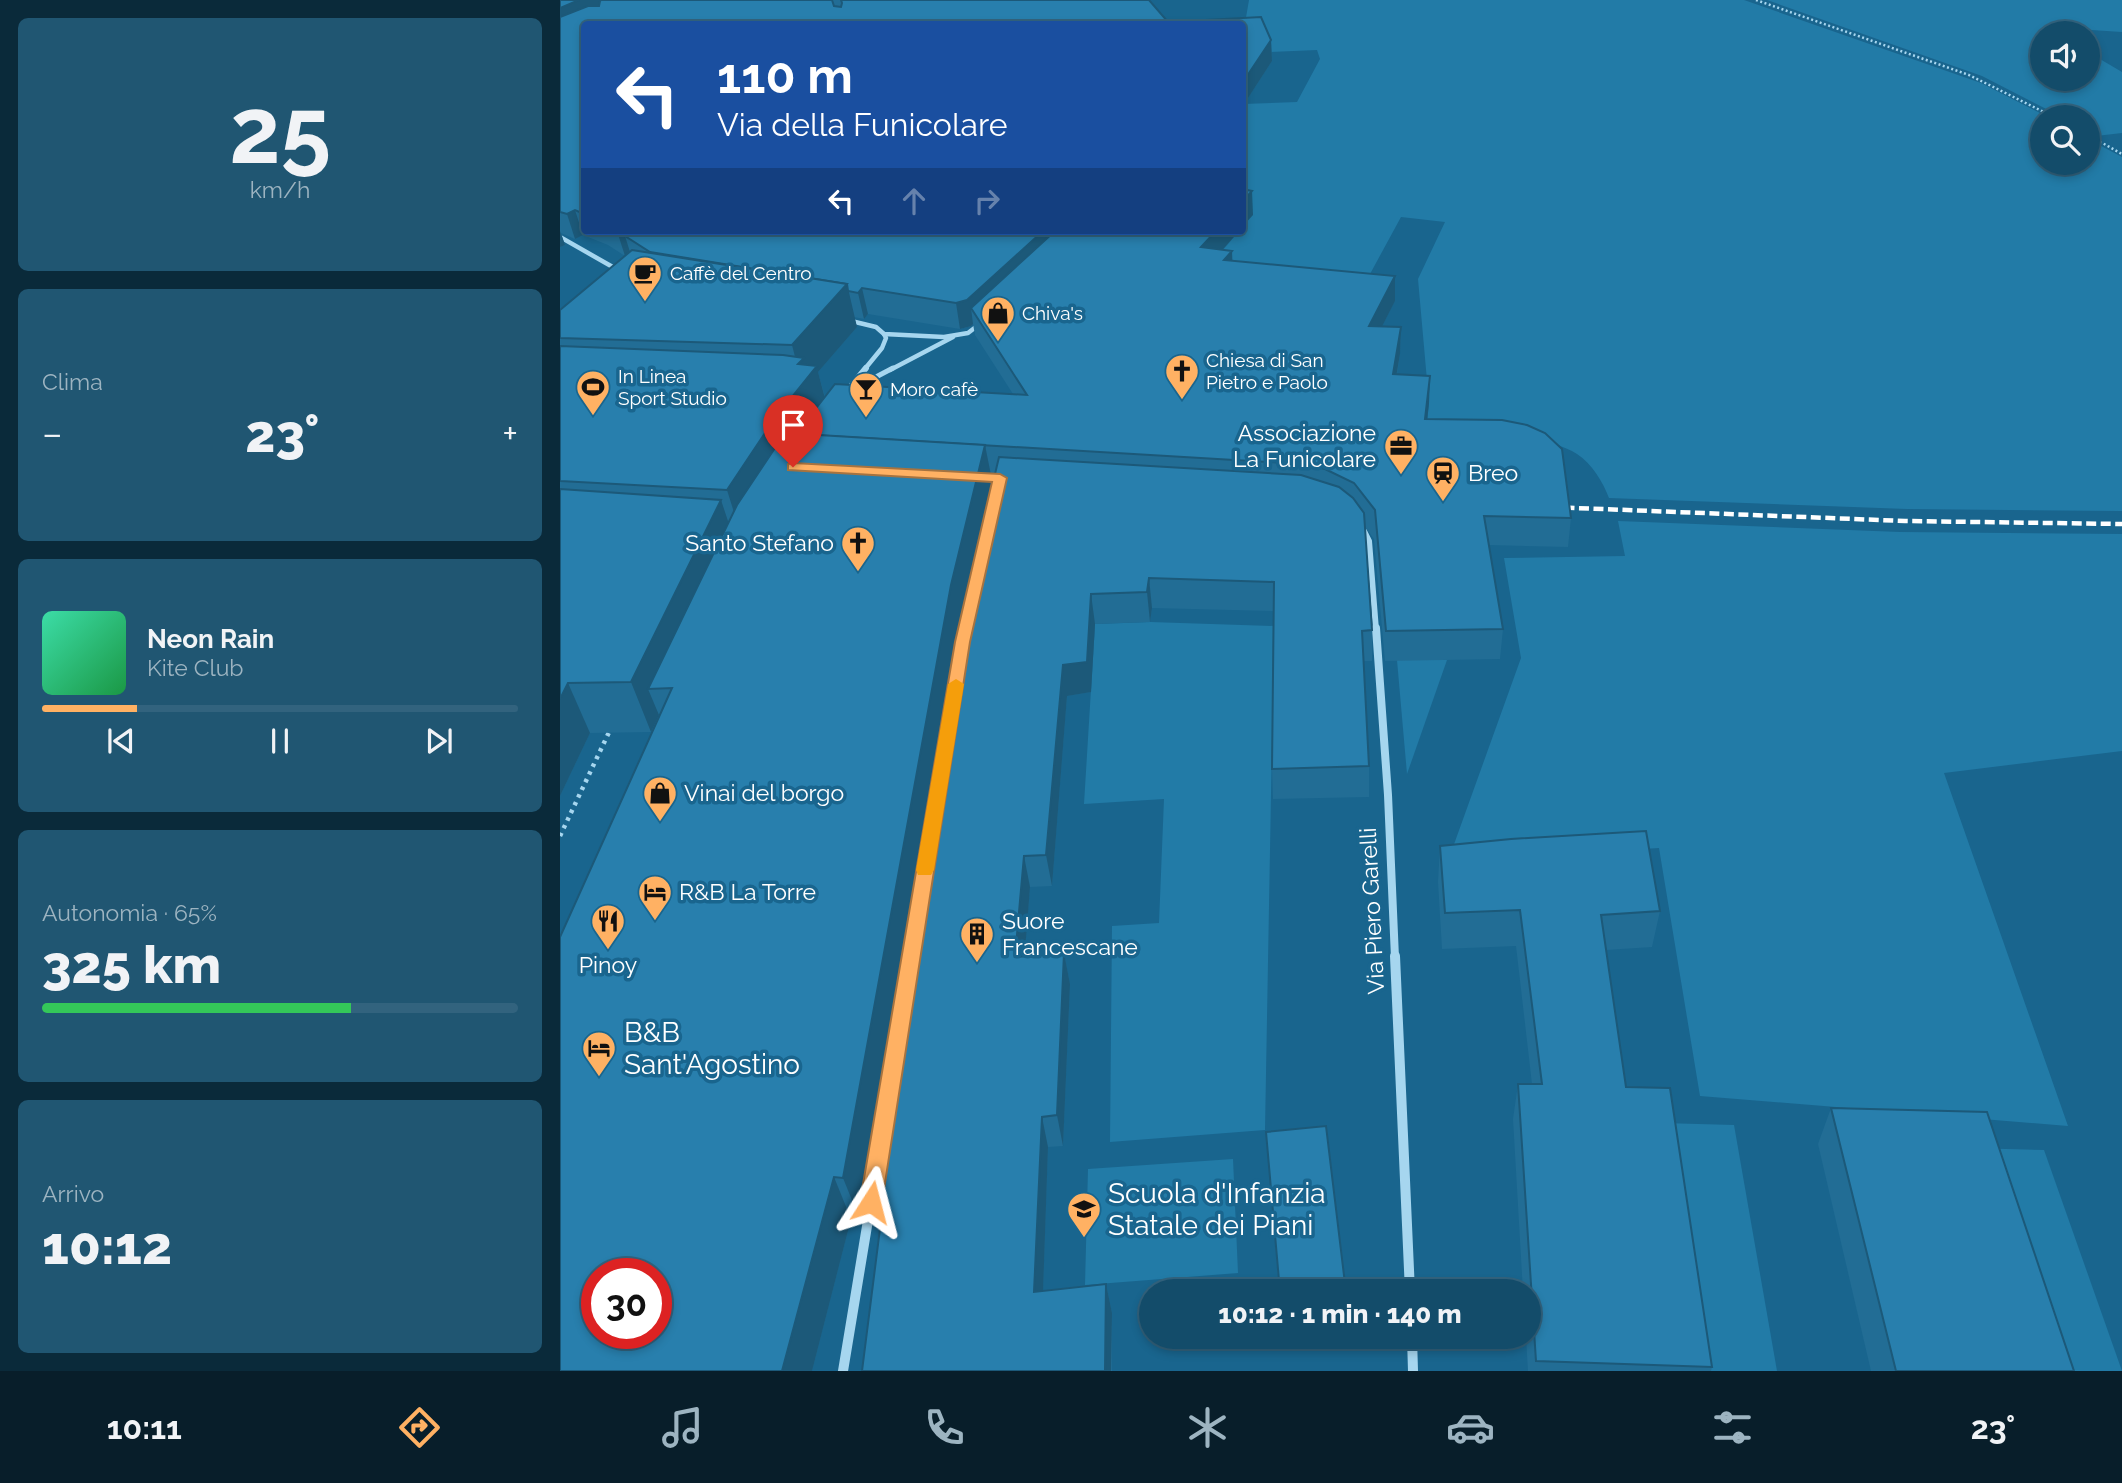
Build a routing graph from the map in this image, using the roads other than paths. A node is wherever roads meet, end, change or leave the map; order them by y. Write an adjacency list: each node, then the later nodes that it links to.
1 (560, 237): 3 (street)
2 (626, 261): 3 (street)
3 (616, 269): 4 (street)
4 (625, 274)
5 (844, 319): 7 (street)
6 (984, 321): 8 (street)
7 (884, 334): 8 (street); 9 (street)
8 (953, 337): 9 (street)
9 (847, 392): 10 (street); 11 (street)
10 (834, 393)
11 (841, 400)
12 (1352, 516): 14 (street, Via Piero Garelli)
13 (873, 1190): 16 (street)
14 (1409, 1279)
15 (1412, 1349): 17 (street)
16 (843, 1371)
17 (1413, 1371)

